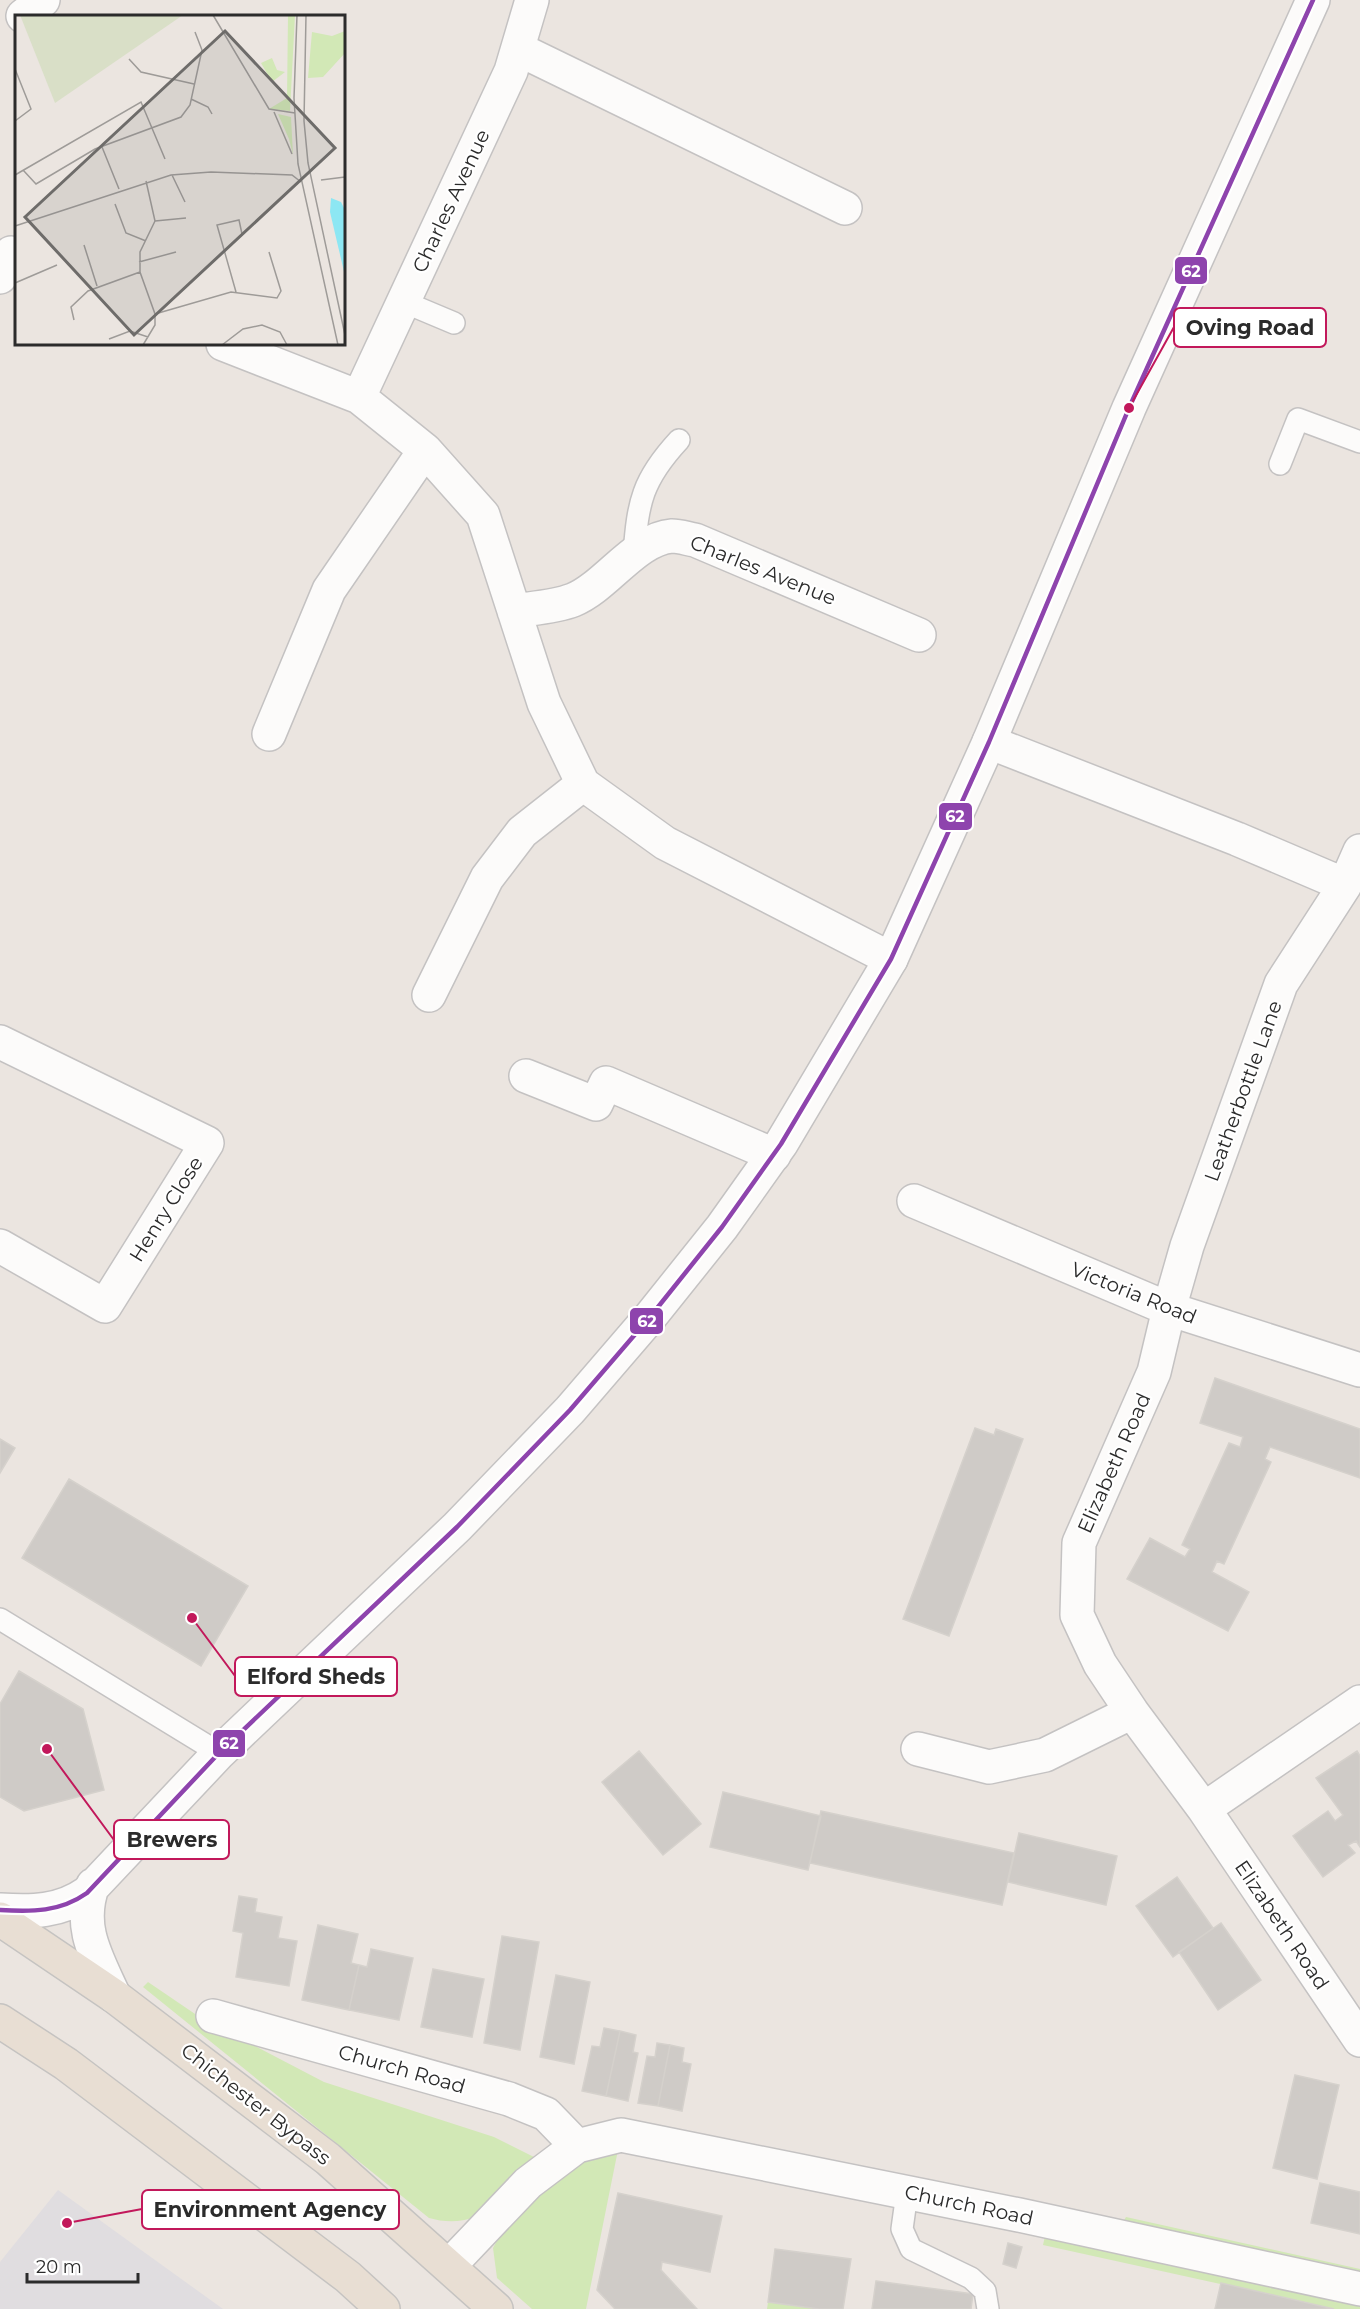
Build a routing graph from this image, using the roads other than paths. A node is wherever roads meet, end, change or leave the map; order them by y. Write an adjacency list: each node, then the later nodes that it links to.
1 (43, 0): 4 (street)
2 (532, 0): 7 (street, Charles Avenue)
3 (1313, 0): 21 (street)
4 (24, 15)
5 (15, 23): 6 (street)
6 (0, 32)
7 (514, 60): 8 (street); 9 (street, Charles Avenue)
8 (845, 208)
9 (404, 302): 10 (lane); 12 (street, Charles Avenue)
10 (454, 324)
11 (226, 345): 12 (street)
12 (359, 397): 15 (street)
13 (679, 440): 17 (lane)
14 (1360, 442): 16 (lane)
15 (425, 450): 18 (street); 20 (street)
16 (1280, 464)
17 (634, 554): 18 (street, Charles Avenue); 19 (street, Charles Avenue)
18 (514, 610): 22 (street)
19 (919, 635)
20 (268, 734)
21 (989, 742): 24 (street); 25 (street)
22 (583, 784): 25 (street); 26 (street)
23 (1360, 851): 24 (street, Leatherbottle Lane)
24 (1345, 885): 32 (street, Leatherbottle Lane)
25 (891, 958): 29 (street)
26 (429, 995)
27 (0, 1042): 31 (street, Henry Close)
28 (526, 1076): 29 (street)
29 (774, 1155): 38 (street)
30 (914, 1201): 32 (street, Victoria Road)
31 (0, 1246)
32 (1169, 1309): 33 (street, Victoria Road); 36 (street, Elizabeth Road)
33 (1360, 1370)
34 (0, 1619): 38 (lane)
35 (1360, 1702): 39 (street)
36 (1132, 1712): 37 (street); 39 (street, Elizabeth Road)
37 (918, 1749)
38 (219, 1753): 40 (street)
39 (1204, 1809): 45 (street, Elizabeth Road)
40 (93, 1885): 41 (street); 42 (street)
41 (3, 1923): 42 (highway, Chichester Bypass)
42 (114, 1996): 48 (highway, Chichester Bypass)
43 (213, 2016): 46 (street, Church Road)
44 (0, 2021): 50 (highway)
45 (1360, 2040)
46 (577, 2145): 47 (street, Church Road); 48 (street, Church Road)
47 (907, 2193): 49 (street, Church Road); 52 (lane)
48 (449, 2266): 51 (highway, Chichester Bypass)
49 (1360, 2289)
50 (382, 2309)
51 (496, 2309)
52 (988, 2309)

